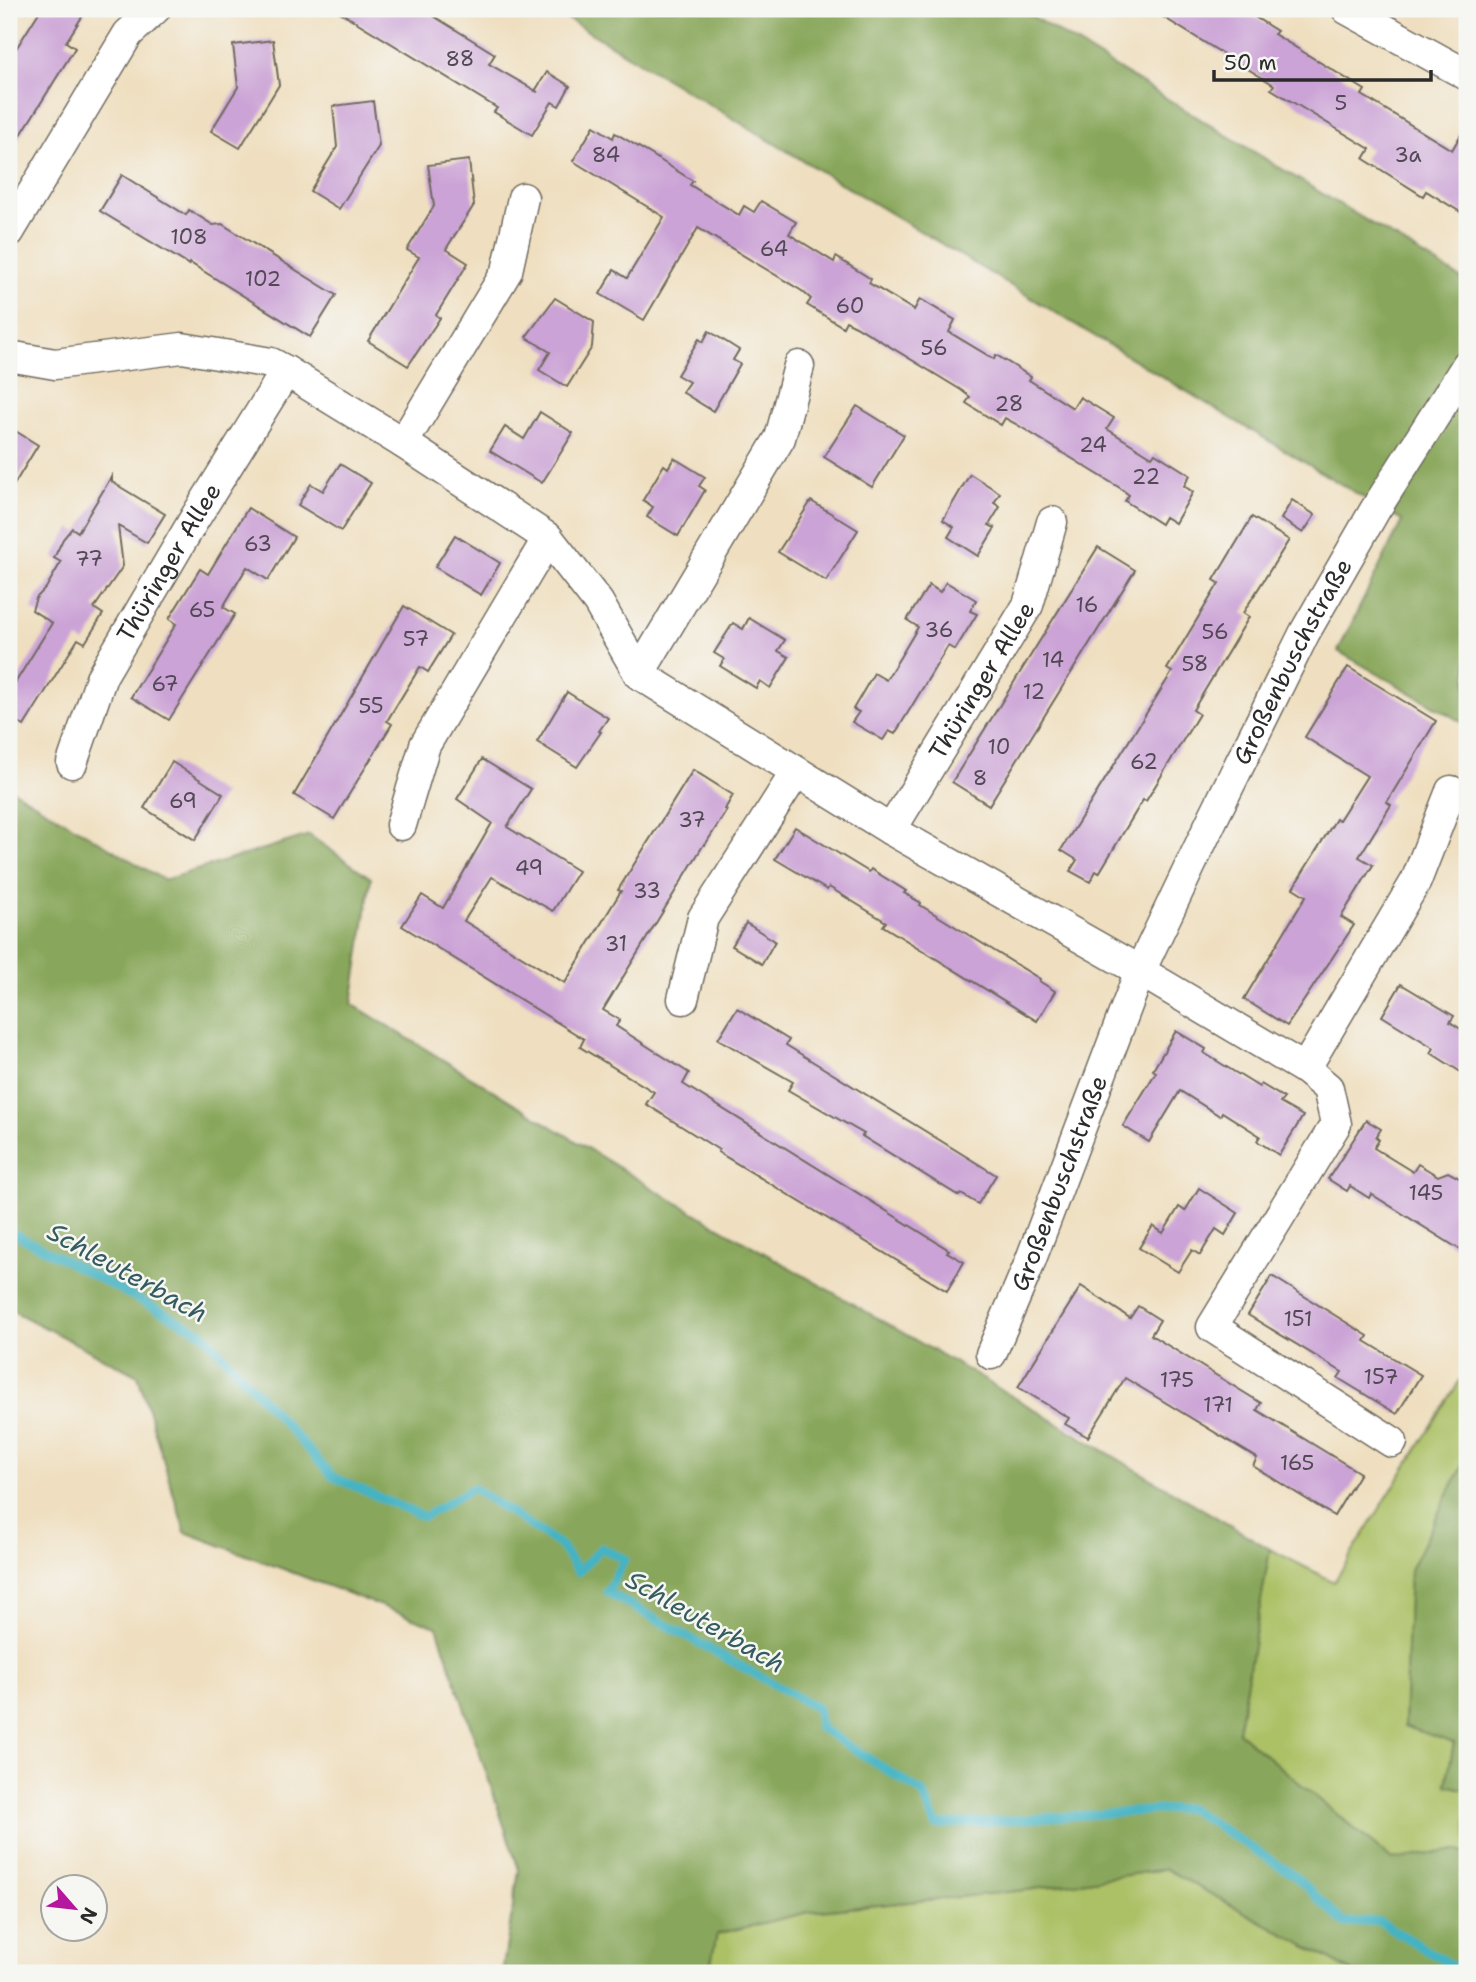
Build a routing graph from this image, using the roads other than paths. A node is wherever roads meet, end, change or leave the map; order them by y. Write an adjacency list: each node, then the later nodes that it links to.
1 (155, 9): 5 (street)
2 (1347, 9): 3 (street)
3 (1467, 75)
4 (523, 198): 10 (street)
5 (9, 232)
6 (9, 356): 9 (street)
7 (799, 366): 13 (street)
8 (1467, 366): 19 (street, Großenbuschstraße)
9 (286, 371): 10 (street); 14 (street, Thüringer Allee)
10 (403, 443): 12 (street)
11 (1052, 522): 18 (street, Thüringer Allee)
12 (548, 538): 13 (street); 17 (street)
13 (639, 674): 15 (street)
14 (72, 763)
15 (796, 772): 18 (street); 20 (street)
16 (1451, 791): 21 (street)
17 (401, 825)
18 (891, 830): 19 (street)
19 (1140, 971): 21 (street); 22 (street, Großenbuschstraße)
20 (683, 999)
21 (1305, 1069): 23 (street)
22 (991, 1354)
23 (1392, 1441)

